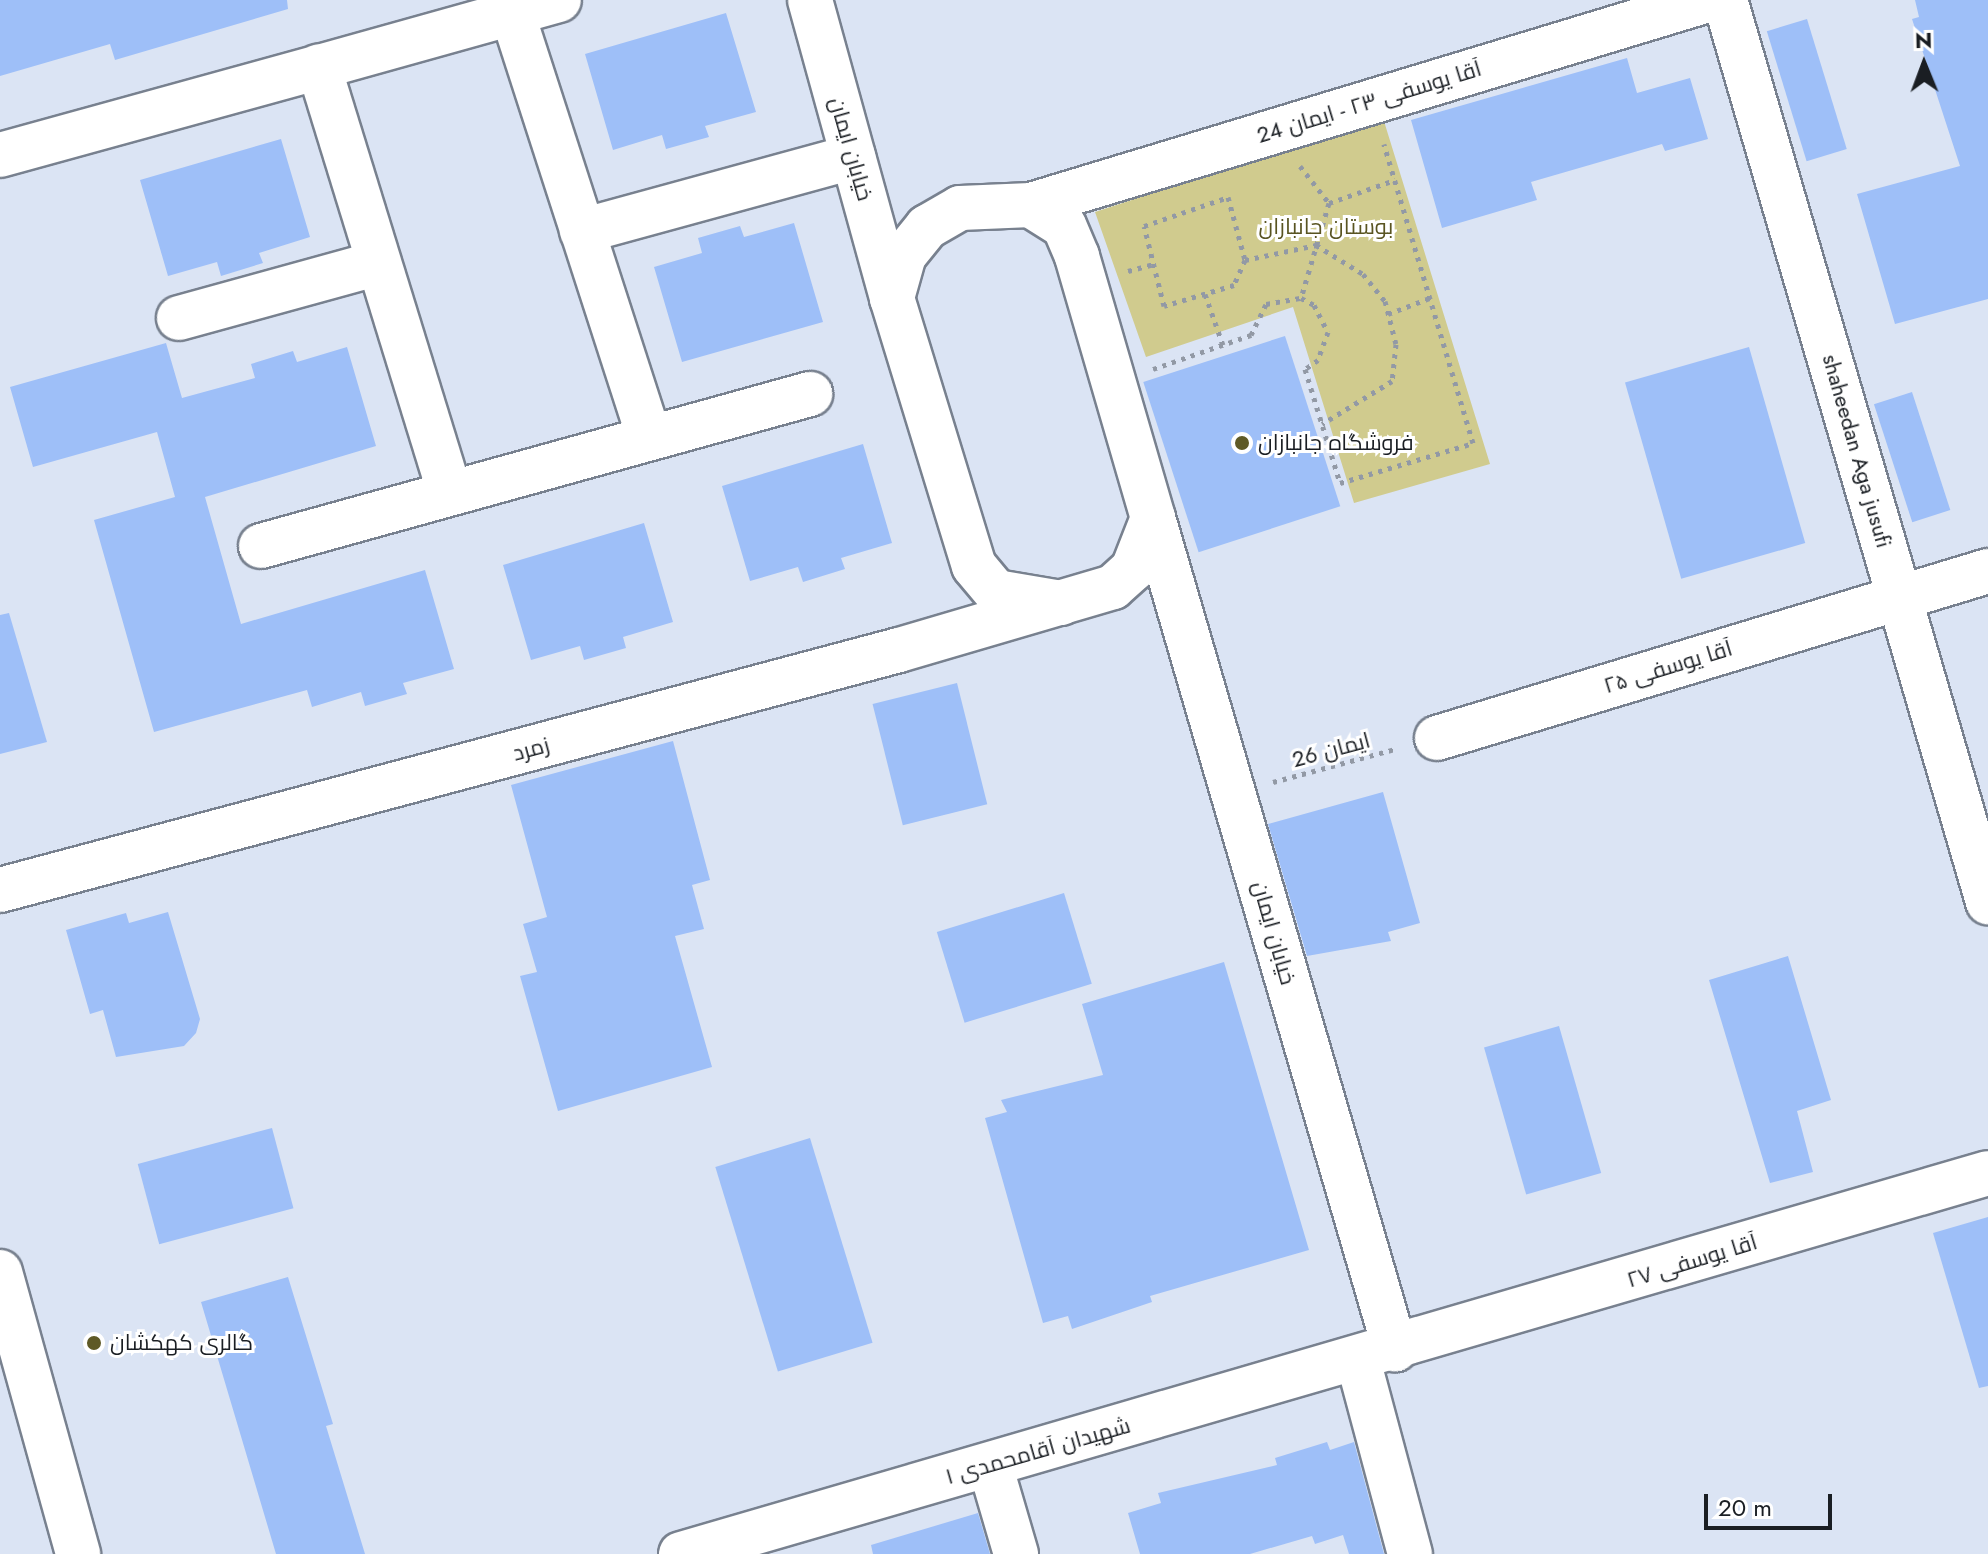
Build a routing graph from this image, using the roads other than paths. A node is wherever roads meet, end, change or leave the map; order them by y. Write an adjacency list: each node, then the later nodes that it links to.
1 (559, 0): 5 (street)
2 (810, 0): 8 (street, خیابان ایمان)
3 (1708, 0): 9 (street, آقا یوسفی ۲۳ - ایمان 24)
4 (1725, 0): 23 (street, shaheedan Aga jusufi)
5 (511, 7): 6 (street); 10 (street)
6 (319, 67): 7 (street); 11 (street)
7 (0, 155)
8 (853, 157): 10 (street); 12 (street, خیابان ایمان)
9 (1031, 205): 12 (street, آقا یوسفی ۲۳ - ایمان 24); 17 (street, خیابان ایمان)
10 (582, 231): 15 (street)
11 (378, 263): 13 (street); 16 (street)
12 (892, 298): 19 (street, خیابان ایمان)
13 (179, 318)
14 (810, 394): 15 (street)
15 (648, 433): 16 (street)
16 (449, 490): 18 (street)
17 (1153, 518): 21 (street); 22 (street, خیابان ایمان)
18 (261, 546)
19 (974, 566): 24 (street); 25 (street)
20 (1988, 571): 23 (street, آقا یوسفی ۲۵)
21 (1113, 587): 22 (street, زمرد); 24 (street, زمرد)
22 (1175, 594): 31 (street, خیابان ایمان)
23 (1899, 597): 26 (street, آقا یوسفی ۲۵); 28 (street, shaheedan Aga jusufi)
24 (1061, 603): 25 (street, زمرد)
25 (899, 650): 27 (street, زمرد)
26 (1437, 738)
27 (0, 890)
28 (1988, 902)
29 (1988, 1173): 31 (street, آقا یوسفی ۲۷)
30 (0, 1272): 33 (street)
31 (1376, 1354): 32 (street, شهیدان آقامحمدی ۱); 36 (street, خیابان ایمان)
32 (990, 1465): 34 (street, شهیدان آقامحمدی ۱); 35 (street)
33 (78, 1554)
34 (681, 1554)
35 (1016, 1554)
36 (1410, 1554)

